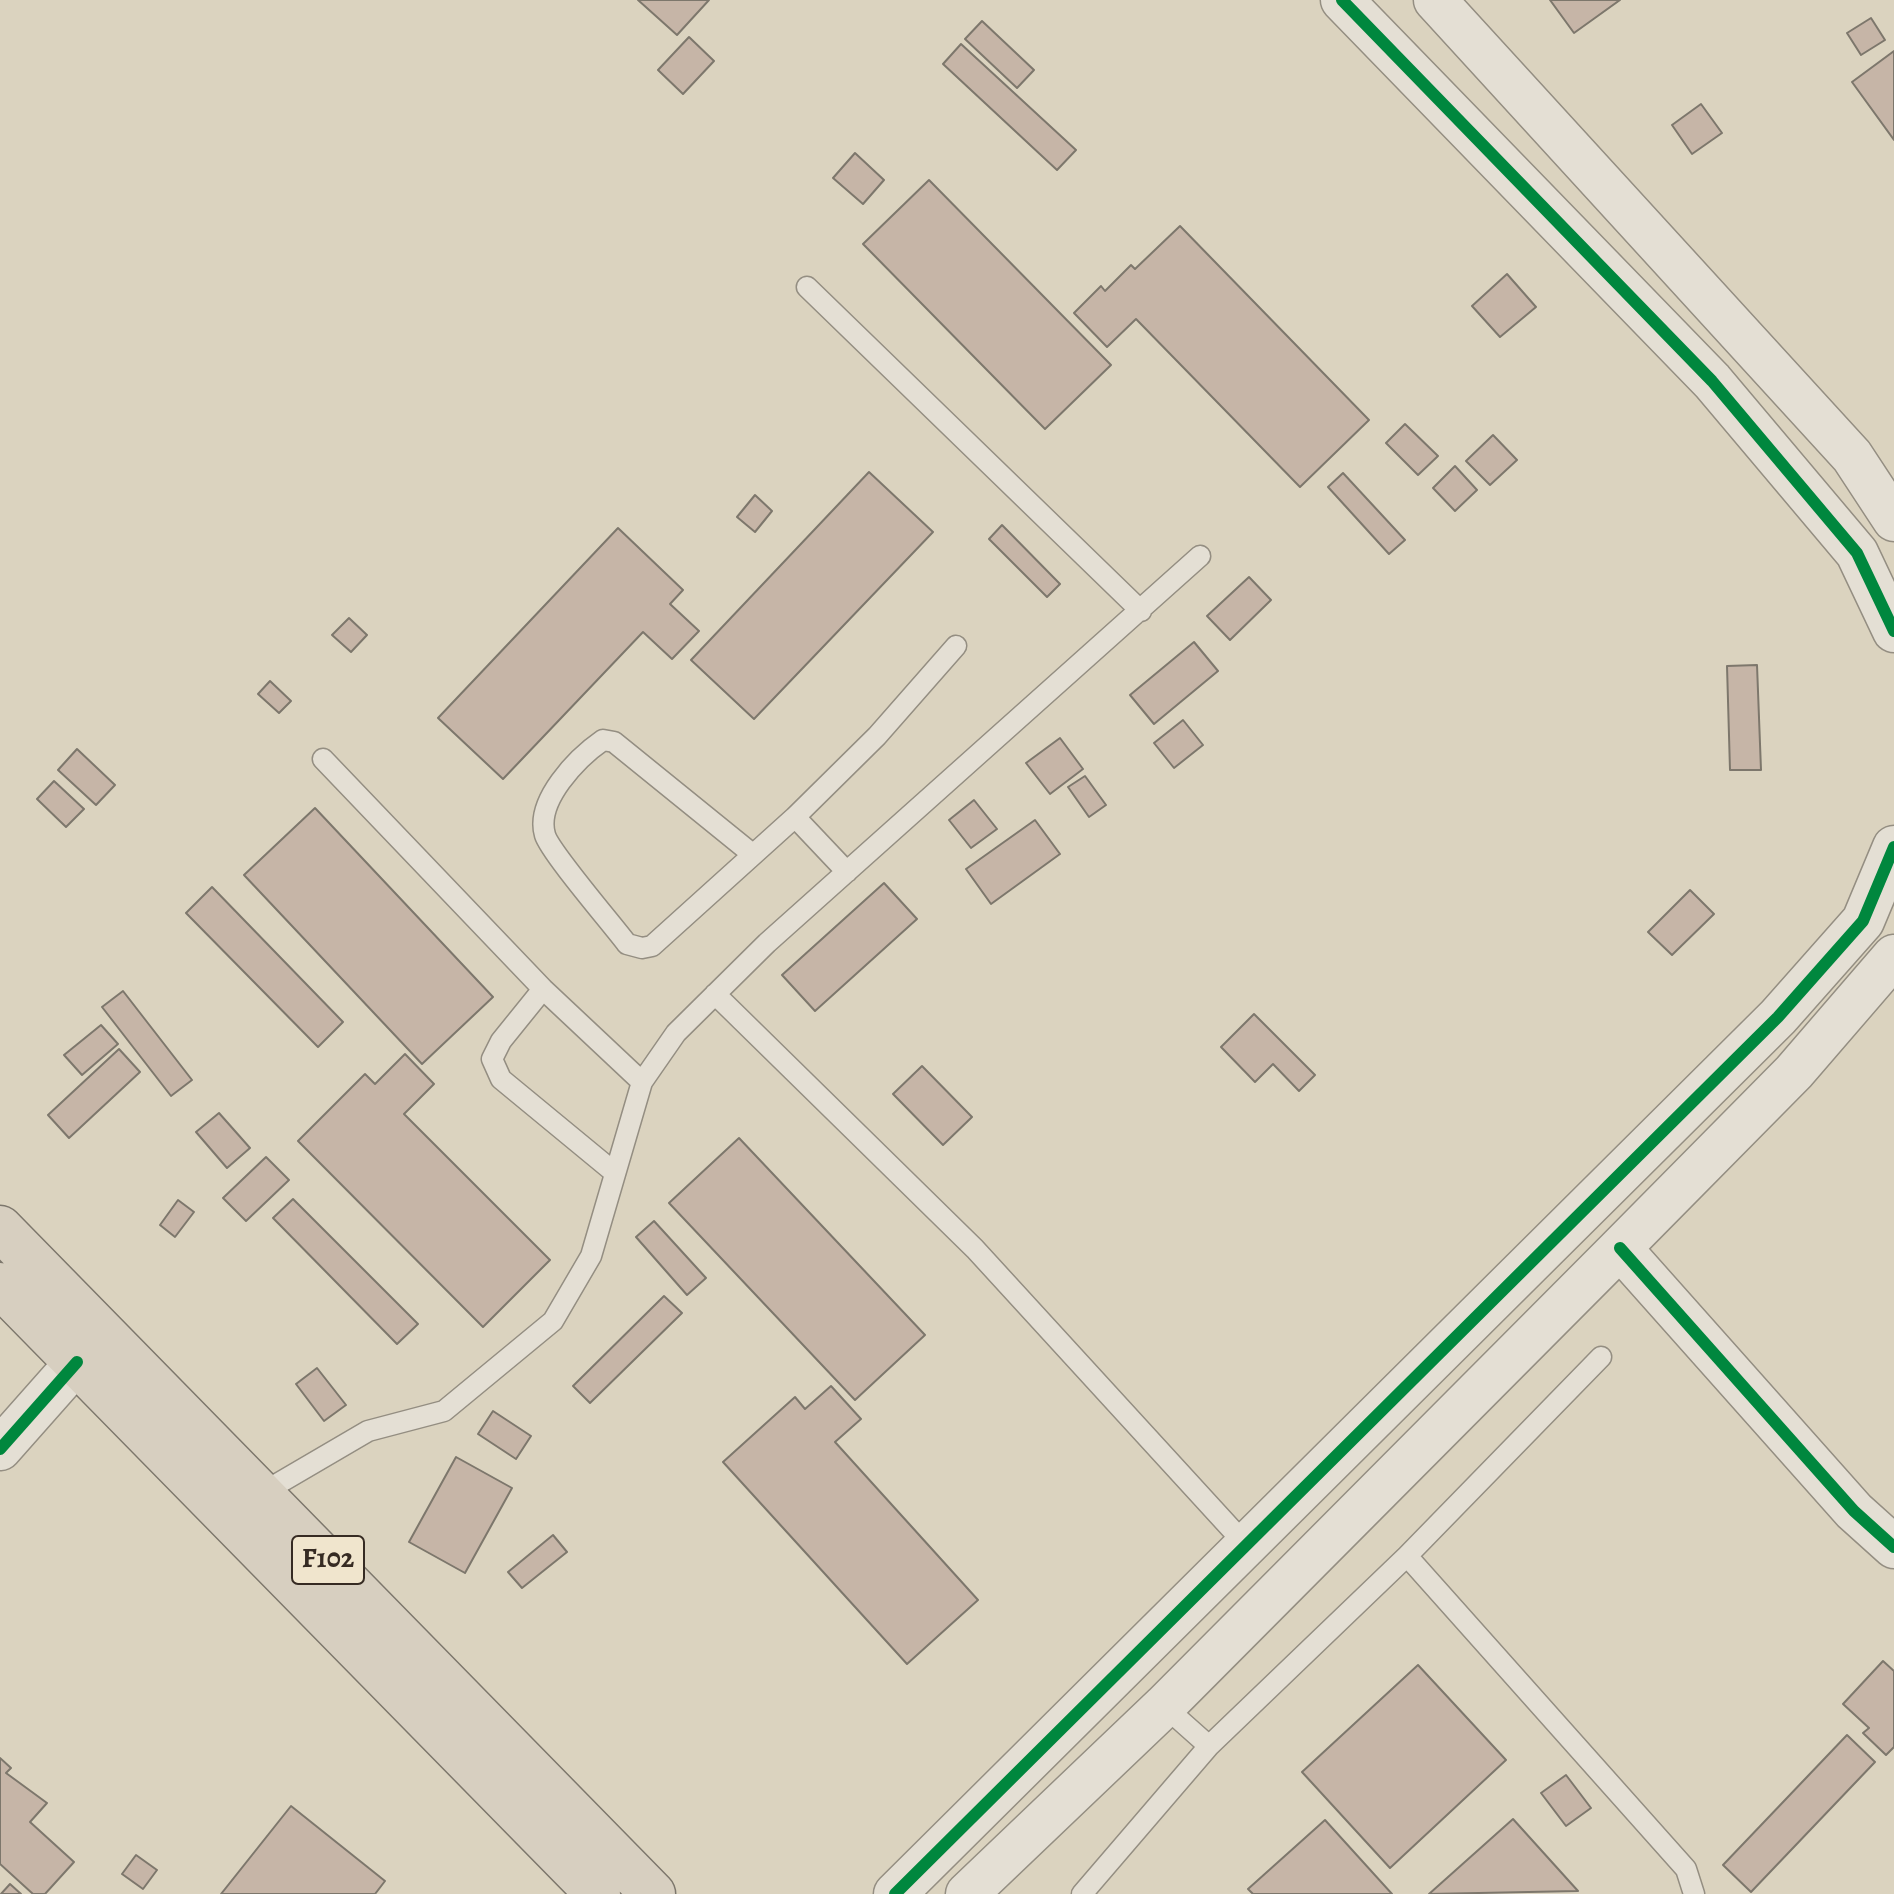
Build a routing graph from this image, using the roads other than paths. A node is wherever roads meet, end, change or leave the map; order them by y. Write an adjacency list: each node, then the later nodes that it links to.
1 (1342, 0): 7 (street)
2 (1435, 0): 4 (street)
3 (807, 287): 6 (lane)
4 (1894, 520)
5 (1200, 556): 6 (lane)
6 (1141, 611): 13 (lane)
7 (1894, 631)
8 (956, 646): 10 (lane)
9 (323, 759): 15 (lane)
10 (795, 817): 12 (lane); 13 (lane)
11 (1894, 847): 26 (street)
12 (751, 853): 12 (lane)
13 (847, 872): 16 (lane)
14 (1894, 956): 20 (street)
15 (543, 989): 17 (lane); 18 (lane)
16 (715, 994): 17 (lane); 26 (lane)
17 (642, 1082): 18 (lane)
18 (615, 1173): 25 (lane)
19 (0, 1228): 25 (highway, F102)
20 (1620, 1248): 27 (street); 29 (street)
21 (0, 1285): 23 (highway, F102)
22 (1601, 1357): 28 (lane)
23 (77, 1362): 24 (street); 31 (highway, F102)
24 (0, 1449)
25 (262, 1493): 32 (highway, F102)
26 (1246, 1545): 33 (street)
27 (1894, 1547)
28 (1407, 1556): 30 (lane); 36 (lane)
29 (1164, 1706): 30 (lane); 34 (street)
30 (1209, 1746): 35 (lane)
31 (598, 1894)
32 (653, 1894)
33 (895, 1894)
34 (967, 1894)
35 (1082, 1894)
36 (1694, 1894)

